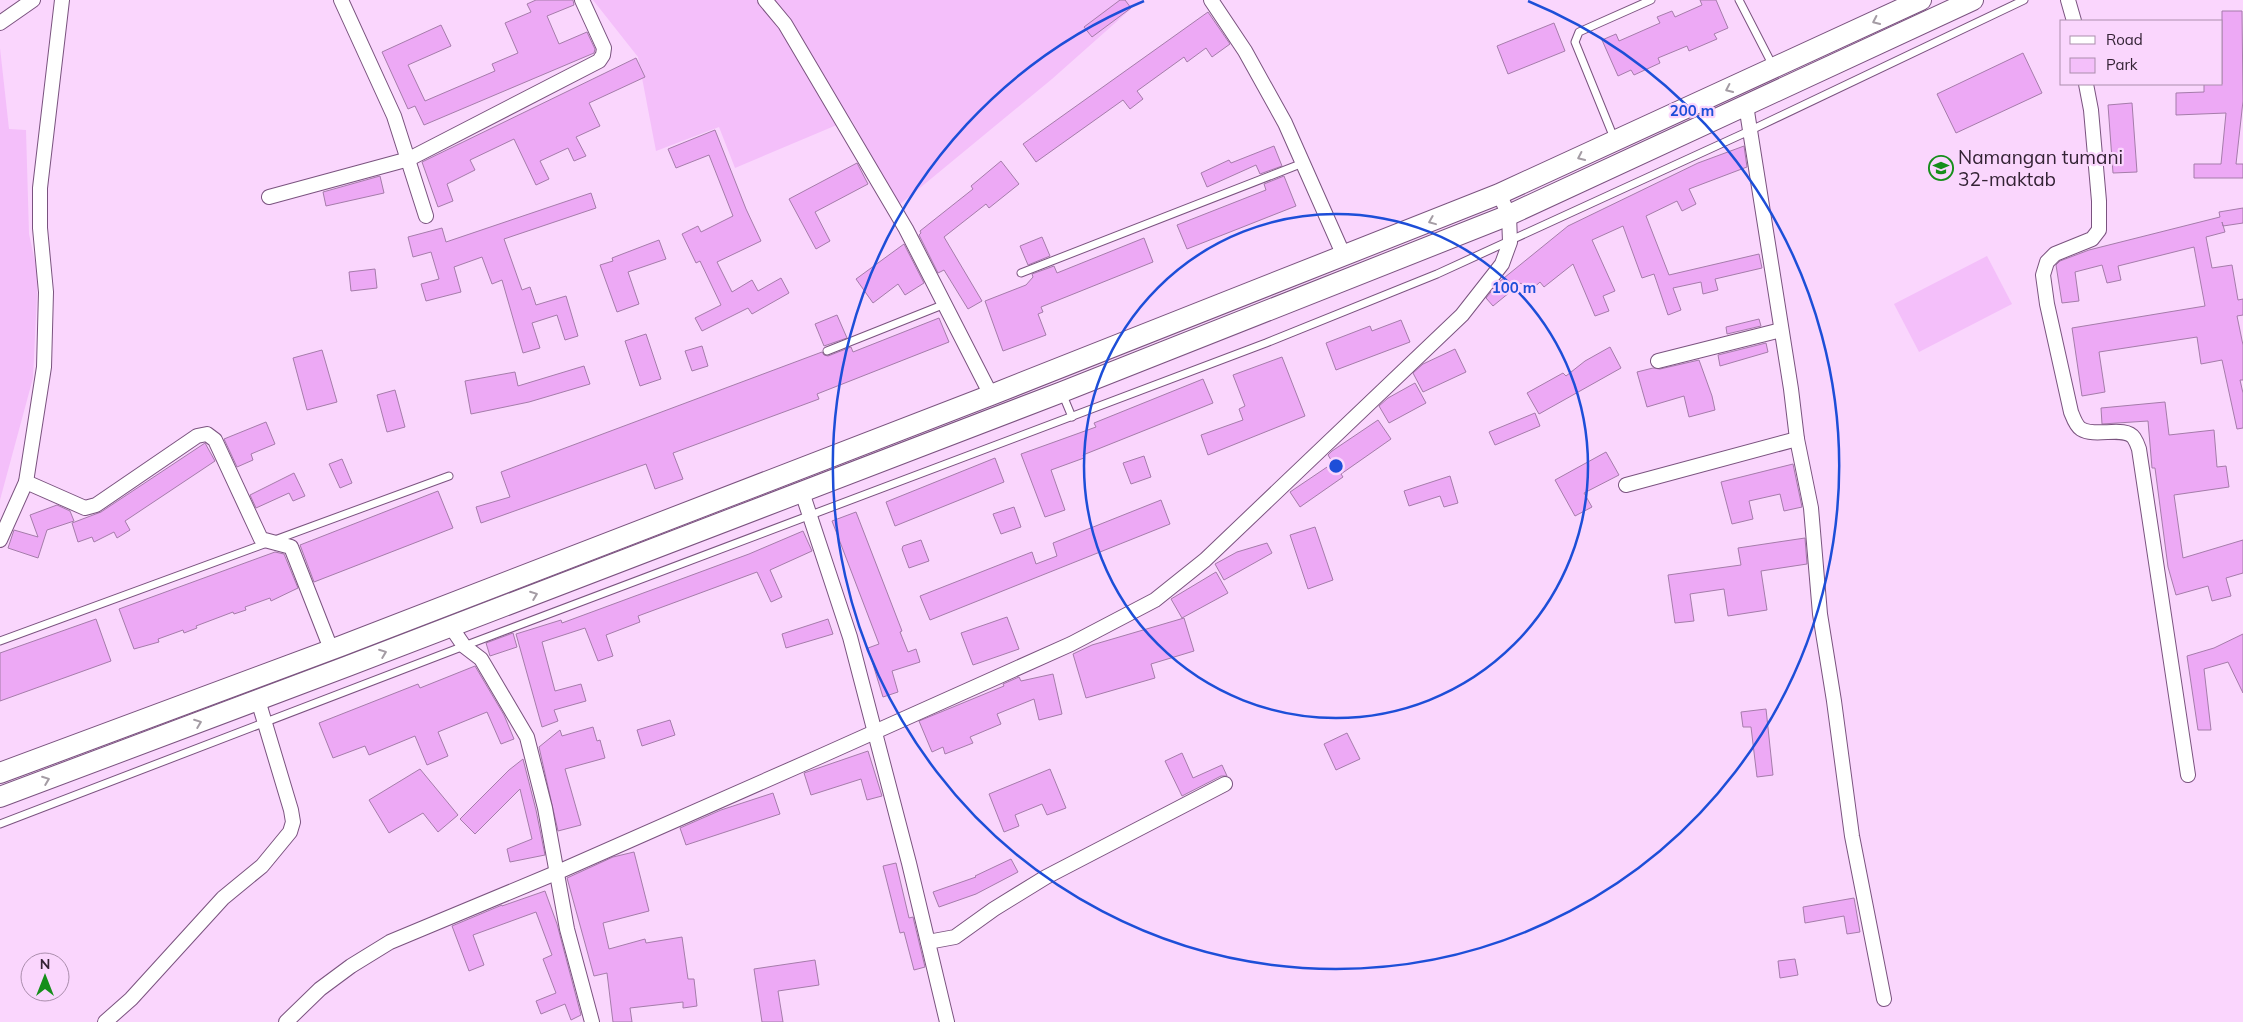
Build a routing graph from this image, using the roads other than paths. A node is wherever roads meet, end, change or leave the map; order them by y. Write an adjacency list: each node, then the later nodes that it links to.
1 (33, 0): 14 (street)
2 (62, 0): 38 (street)
3 (341, 0): 20 (street)
4 (582, 0): 20 (street)
5 (765, 0): 29 (street)
6 (1211, 0): 21 (street)
7 (1651, 0): 19 (lane)
8 (1739, 0): 15 (lane)
9 (1920, 0): 15 (main road, one-way to 15)
10 (1973, 0): 17 (main road)
11 (2024, 0): 18 (lane)
12 (2068, 0): 13 (street)
13 (2074, 20)
14 (0, 22)
15 (1774, 68): 19 (main road, one-way to 19)
16 (2086, 85): 53 (street)
17 (1746, 105): 18 (street); 24 (main road)
18 (1749, 131): 26 (lane); 30 (street)
19 (1615, 141): 22 (main road, one-way to 22)
20 (409, 159): 23 (street); 25 (street)
21 (1302, 163): 27 (street); 28 (lane)
22 (1499, 194): 24 (street); 27 (main road, one-way to 27)
23 (269, 197)
24 (1509, 214): 26 (street); 33 (main road)
25 (426, 216)
26 (1510, 242): 35 (lane); 51 (street)
27 (1344, 256): 34 (main road)
28 (1021, 273)
29 (945, 304): 31 (lane); 34 (street)
30 (1781, 330): 32 (street); 36 (street)
31 (827, 351)
32 (1658, 361)
33 (1062, 392): 35 (lane); 40 (main road)
34 (991, 395): 47 (main road)
35 (1072, 416): 41 (lane)
36 (1797, 439): 39 (street); 59 (street)
37 (449, 476): 43 (lane)
38 (26, 482): 42 (street); 43 (street)
39 (1626, 486)
40 (802, 492): 41 (street); 44 (main road, one-way to 40)
41 (810, 516): 46 (lane); 51 (street)
42 (0, 540)
43 (268, 542): 45 (lane); 47 (street)
44 (451, 626): 46 (street); 48 (main road, one-way to 44)
45 (0, 641)
46 (464, 646): 50 (lane); 57 (street)
47 (336, 648): 48 (main road); 52 (main road)
48 (348, 666): 49 (main road)
49 (258, 700): 50 (street); 55 (main road, one-way to 49)
50 (265, 724): 56 (lane); 60 (street)
51 (875, 732): 57 (street); 58 (street)
52 (0, 773)
53 (2188, 775)
54 (1225, 784): 58 (street)
55 (0, 797)
56 (0, 824)
57 (558, 872): 61 (street); 62 (street)
58 (928, 942): 63 (street)
59 (1884, 999)
60 (105, 1022)
61 (286, 1022)
62 (592, 1022)
63 (947, 1022)

